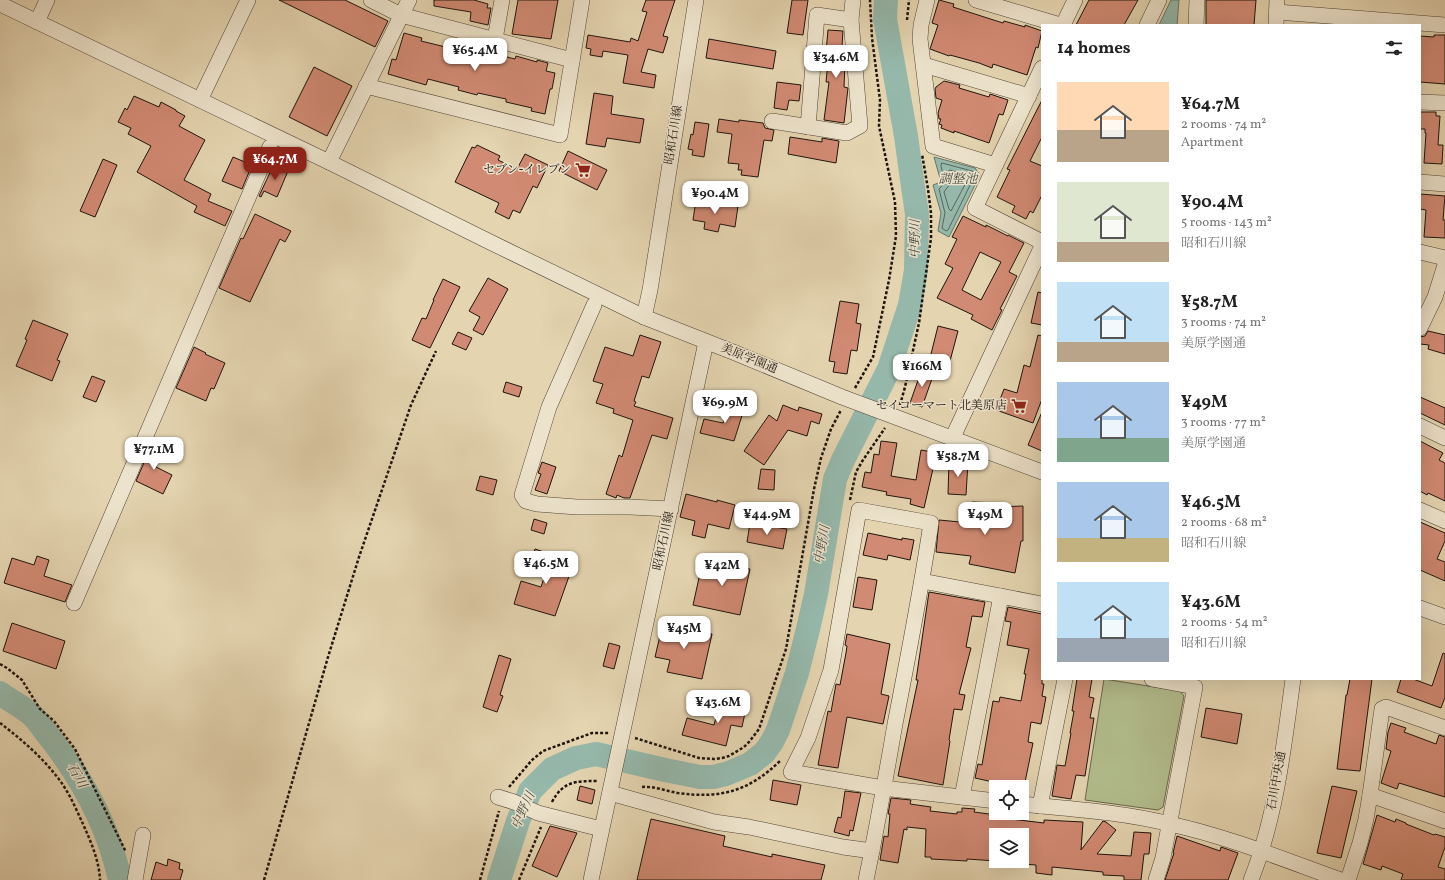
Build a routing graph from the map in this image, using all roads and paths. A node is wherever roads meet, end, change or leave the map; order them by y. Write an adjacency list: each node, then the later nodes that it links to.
1 (47, 0): 20 (street)
2 (248, 0): 33 (street)
3 (371, 0): 18 (street)
4 (409, 0): 18 (street)
5 (502, 0): 27 (street)
6 (582, 0): 28 (street)
7 (696, 0): 50 (street, 昭和石川線)
8 (853, 0): 19 (street)
9 (870, 0): 54 (path)
10 (909, 0): 21 (path)
11 (927, 0): 29 (street)
12 (976, 0): 22 (street)
13 (1075, 0): 23 (street)
14 (1159, 0): 24 (street)
15 (1197, 0): 25 (street)
16 (0, 4): 20 (street, 美原学園通)
17 (1277, 12): 26 (street)
18 (401, 15): 27 (street); 31 (street)
19 (851, 20): 37 (street); 37 (street)
20 (37, 22): 33 (street, 美原学園通)
21 (907, 22)
22 (1058, 24)
23 (1062, 24)
24 (1147, 24)
25 (1196, 24)
26 (1445, 25)
27 (495, 40): 28 (street)
28 (572, 60): 31 (street)
29 (924, 65): 32 (street); 41 (street)
30 (1041, 70): 32 (street)
31 (366, 86): 40 (street)
32 (1029, 96): 41 (street)
33 (200, 100): 40 (street, 美原学園通)
34 (1421, 102): 35 (street)
35 (1445, 103)
36 (772, 121): 37 (street)
37 (808, 127)
38 (270, 147): 68 (street)
39 (922, 149): 55 (path)
40 (329, 162): 50 (street, 美原学園通)
41 (994, 165): 44 (street)
42 (1421, 182): 43 (street)
43 (1445, 184)
44 (1041, 241)
45 (1041, 248): 60 (street)
46 (1421, 252): 47 (street)
47 (1445, 258)
48 (1445, 264): 51 (street)
49 (594, 305): 63 (street)
50 (644, 317): 52 (street, 美原学園通)
51 (1421, 326)
52 (706, 342): 54 (street, 美原学園通); 63 (street, 昭和石川線)
53 (436, 351): 98 (path)
54 (855, 395): 57 (street, 美原学園通)
55 (900, 406)
56 (841, 409): 78 (path)
57 (887, 420): 60 (street); 62 (path)
58 (1421, 426): 59 (street)
59 (1445, 438)
60 (952, 439): 61 (street)
61 (1041, 472)
62 (850, 500)
63 (671, 509): 78 (street, 昭和石川線)
64 (1421, 510): 65 (street)
65 (1445, 521)
66 (922, 581): 67 (street); 82 (street); 82 (street)
67 (1001, 596): 69 (street); 84 (street)
68 (74, 603)
69 (1041, 604)
70 (1421, 608): 71 (street)
71 (1445, 617)
72 (0, 664): 95 (path)
73 (1065, 680): 88 (street)
74 (1157, 680): 90 (street)
75 (1293, 680): 94 (street, 石川中央通)
76 (0, 723): 96 (path)
77 (1445, 728): 83 (street)
78 (624, 737): 80 (street, 昭和石川線); 85 (path)
79 (784, 757): 81 (path)
80 (611, 786): 91 (street); 93 (street)
81 (639, 787)
82 (883, 788): 84 (street); 93 (street)
83 (1370, 795): 89 (street); 105 (street)
84 (962, 797): 86 (street)
85 (505, 799): 91 (street); 99 (path)
86 (989, 800)
87 (1029, 805): 88 (street)
88 (1040, 806): 90 (street)
89 (1445, 821)
90 (1170, 823): 94 (street); 102 (street)
91 (602, 829): 100 (street)
92 (143, 835): 97 (street)
93 (872, 851): 101 (street)
94 (1261, 852): 103 (street, 石川中央通); 104 (street)
95 (127, 853)
96 (100, 880)
97 (135, 880)
98 (264, 880)
99 (480, 880)
100 (591, 880)
101 (866, 880)
102 (1156, 880)
103 (1251, 880)
104 (1341, 880)
105 (1348, 880)

